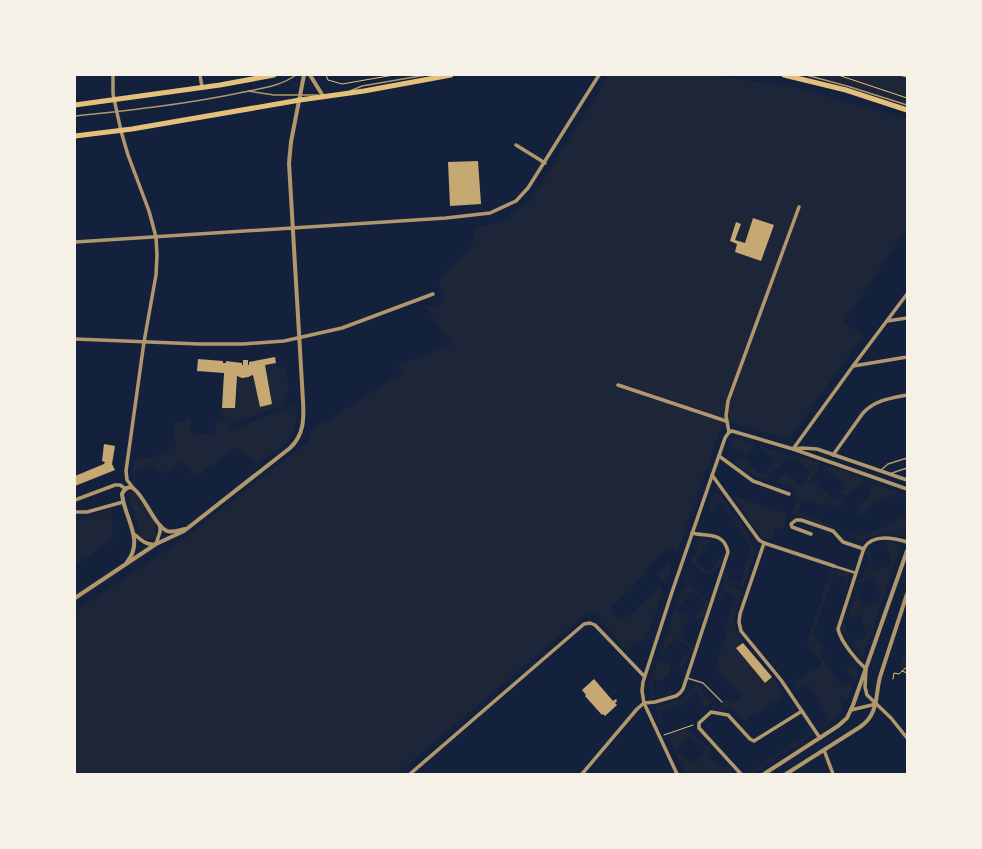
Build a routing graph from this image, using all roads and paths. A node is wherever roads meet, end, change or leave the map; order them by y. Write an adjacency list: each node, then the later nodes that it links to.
1 (113, 75): 23 (street)
2 (200, 75): 17 (street)
3 (274, 75): 17 (main road)
4 (296, 75): 18 (lane)
5 (304, 75): 21 (street)
6 (310, 75): 20 (street)
7 (326, 75): 8 (path)
8 (394, 75)
9 (426, 75): 19 (lane)
10 (451, 75): 19 (main road)
11 (599, 75): 32 (street)
12 (784, 75): 26 (main road)
13 (806, 75): 25 (lane)
14 (838, 75): 22 (path)
15 (900, 75): 16 (lane)
16 (907, 77)
17 (202, 87): 23 (main road)
18 (246, 91): 21 (lane); 27 (lane)
19 (347, 93): 20 (main road)
20 (323, 96): 21 (main road)
21 (300, 97): 29 (main road); 34 (street)
22 (907, 98)
23 (115, 100): 24 (main road); 27 (street)
24 (75, 105)
25 (907, 105)
26 (907, 110)
27 (117, 111): 28 (lane); 29 (street)
28 (75, 116)
29 (121, 131): 30 (main road); 35 (street)
30 (75, 136)
31 (516, 145): 32 (street)
32 (545, 163): 34 (street)
33 (799, 207): 48 (street)
34 (293, 228): 35 (street); 41 (street)
35 (156, 237): 36 (street); 43 (street)
36 (75, 242)
37 (434, 294): 41 (street)
38 (907, 294): 40 (street)
39 (907, 318): 40 (street)
40 (887, 321): 45 (street)
41 (300, 338): 43 (street); 67 (street)
42 (75, 339): 43 (street)
43 (144, 342): 61 (street)
44 (907, 357): 45 (street)
45 (853, 366): 50 (street)
46 (618, 385): 48 (street)
47 (907, 396): 51 (street)
48 (726, 422): 49 (street)
49 (728, 432): 50 (street); 52 (street)
50 (793, 449): 51 (street); 60 (street)
51 (833, 455): 55 (street)
52 (719, 456): 57 (street); 62 (street)
53 (907, 458): 55 (lane)
54 (907, 468): 56 (lane)
55 (880, 471): 56 (street)
56 (890, 474): 58 (street)
57 (712, 475): 69 (street); 72 (street)
58 (907, 480)
59 (126, 489): 61 (street); 63 (street); 64 (street)
60 (907, 489)
61 (135, 490): 66 (street)
62 (789, 494)
63 (75, 500)
64 (123, 502): 65 (street); 68 (street)
65 (75, 512)
66 (160, 525): 67 (street); 73 (street)
67 (187, 528): 73 (street)
68 (133, 533): 73 (street); 76 (street)
69 (692, 533): 85 (street); 86 (street)
70 (811, 534): 74 (street)
71 (907, 542): 74 (street)
72 (764, 543): 77 (street); 91 (street)
73 (156, 544): 76 (street)
74 (864, 549): 78 (street)
75 (907, 551): 82 (street)
76 (124, 565): 80 (street)
77 (834, 566): 78 (street)
78 (856, 574): 82 (street)
79 (907, 594): 90 (street)
80 (75, 598)
81 (907, 667): 83 (path)
82 (866, 670): 90 (street); 92 (street)
83 (902, 671): 84 (path); 87 (path)
84 (907, 673)
85 (644, 676): 89 (street); 98 (street)
86 (687, 678): 88 (lane); 89 (street)
87 (893, 679)
88 (722, 702)
89 (644, 703): 94 (street); 99 (street)
90 (876, 704): 92 (street); 96 (street); 97 (street)
91 (802, 710): 93 (street); 95 (street)
92 (851, 710): 95 (street)
93 (699, 723): 94 (path); 101 (street)
94 (660, 736): 100 (street)
95 (820, 738): 102 (street)
96 (907, 738)
97 (824, 750): 103 (street); 104 (street)
98 (410, 774)
99 (582, 774)
100 (677, 774)
101 (741, 774)
102 (764, 774)
103 (786, 774)
104 (833, 774)

